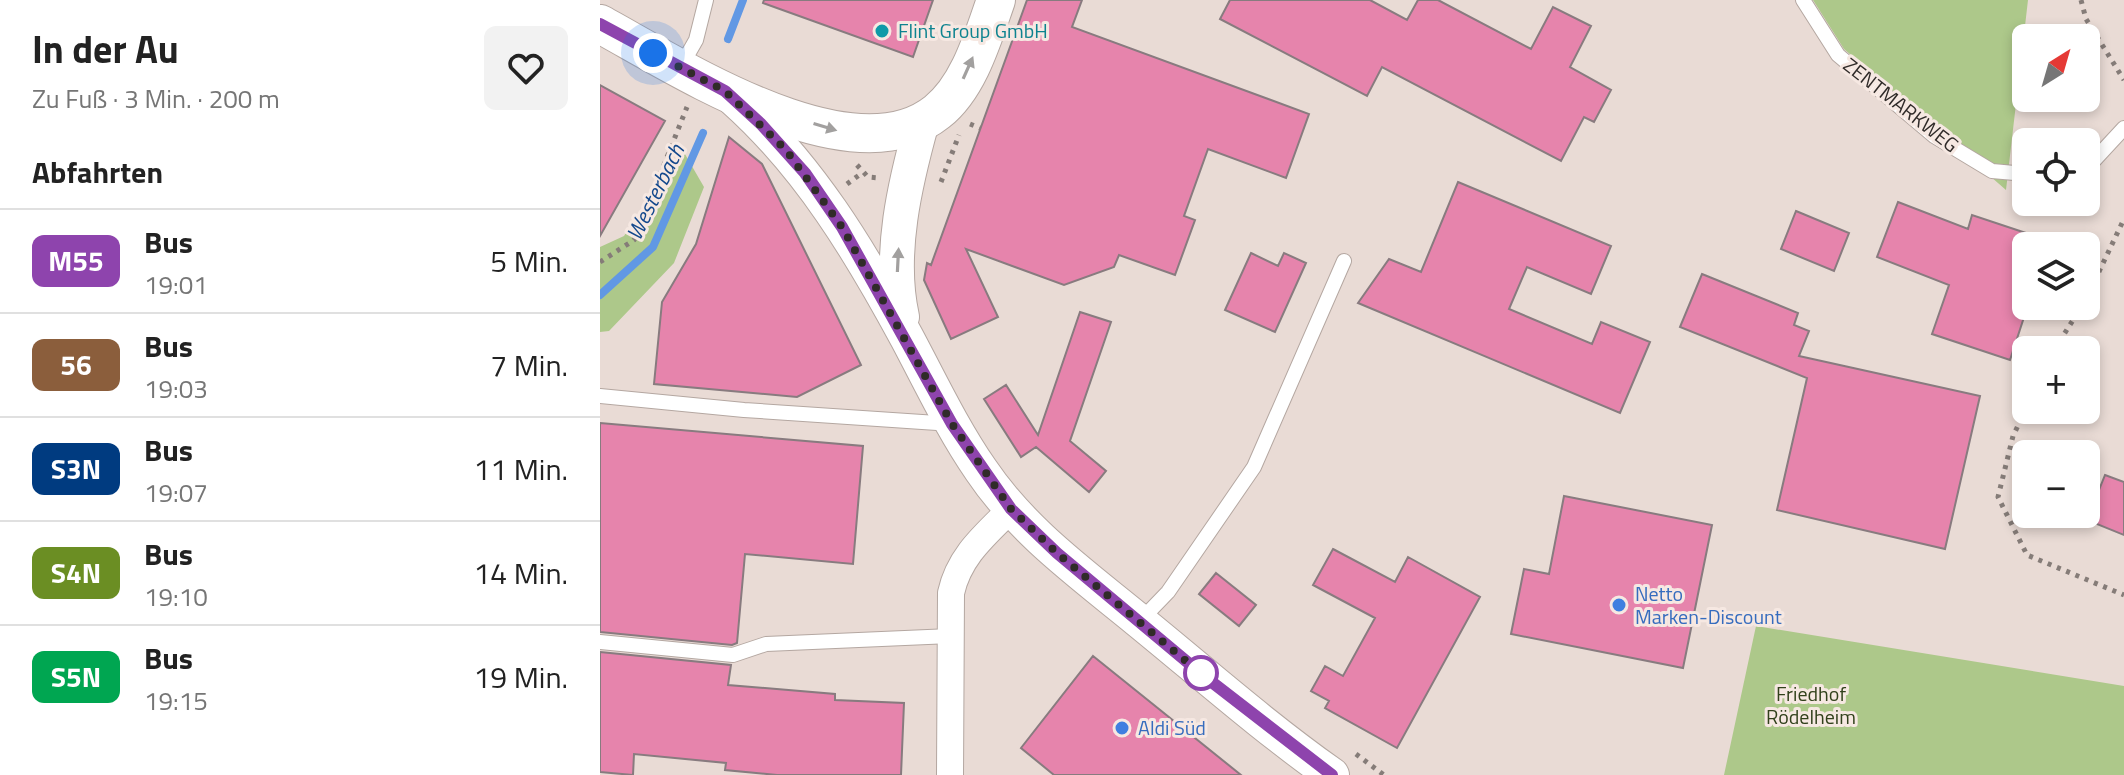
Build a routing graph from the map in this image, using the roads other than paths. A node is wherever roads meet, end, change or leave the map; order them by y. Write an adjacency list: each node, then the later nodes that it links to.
1 (706, 0): 5 (lane)
2 (996, 0): 7 (main road, one-way to 2)
3 (1803, 0): 10 (lane, ZENTMARKWEG)
4 (600, 24): 5 (main road)
5 (684, 85): 6 (main road)
6 (725, 91): 7 (main road, one-way to 7); 12 (street)
7 (922, 122): 12 (street, one-way to 7)
8 (2124, 128): 9 (lane)
9 (2100, 154)
10 (2012, 173)
11 (1344, 261): 16 (lane)
12 (906, 337): 14 (street)
13 (600, 396): 14 (lane)
14 (952, 424): 15 (street)
15 (1011, 509): 16 (street); 17 (street)
16 (1140, 621): 19 (street)
17 (951, 636): 18 (lane); 20 (street)
18 (600, 642)
19 (1341, 762)
20 (950, 775)

